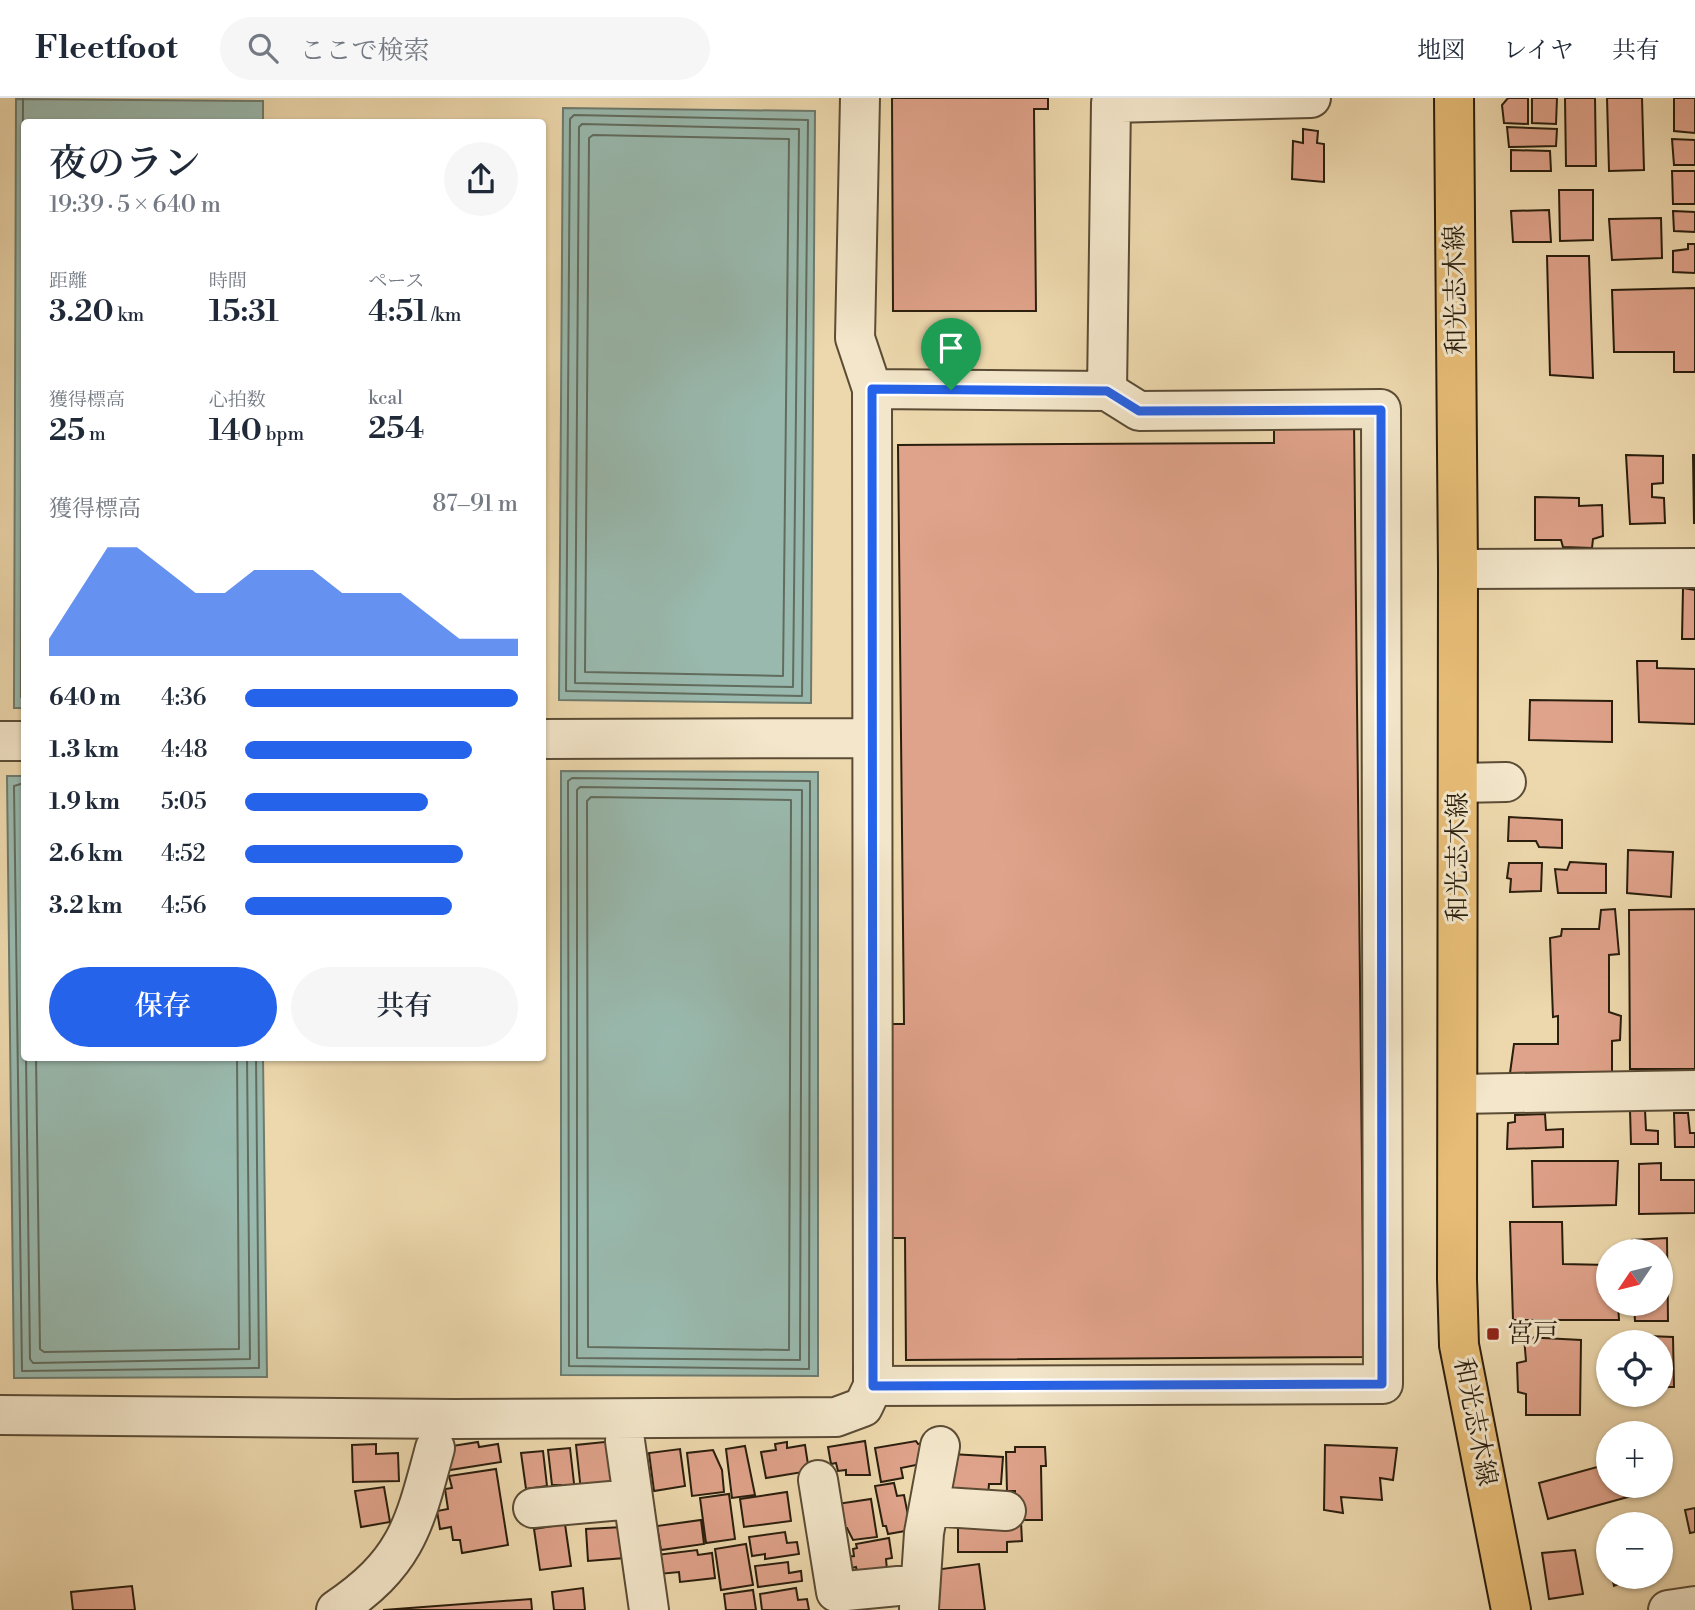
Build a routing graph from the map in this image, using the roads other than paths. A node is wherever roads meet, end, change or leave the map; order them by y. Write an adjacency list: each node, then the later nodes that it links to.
1 (860, 98): 5 (street)
2 (1311, 98): 4 (street)
3 (1454, 98): 8 (main road, 和光志木線)
4 (1111, 100): 6 (street)
5 (872, 389): 6 (street); 9 (street)
6 (1107, 391): 17 (street)
7 (1695, 568): 8 (street)
8 (1458, 569): 14 (main road, 和光志木線)
9 (872, 738): 10 (street); 17 (street)
10 (546, 739)
11 (0, 741): 12 (street)
12 (21, 741)
13 (1506, 782): 14 (street)
14 (1458, 783): 16 (main road, 和光志木線)
15 (1695, 1090): 16 (street)
16 (1458, 1094): 31 (main road, 和光志木線)
17 (873, 1386): 18 (street)
18 (0, 1415)
19 (625, 1441): 23 (street)
20 (940, 1446): 24 (street)
21 (435, 1448): 29 (street)
22 (818, 1480): 27 (street)
23 (633, 1499): 25 (street); 30 (street)
24 (929, 1506): 26 (street); 27 (street)
25 (533, 1508)
26 (1006, 1511)
27 (919, 1597)
28 (1695, 1606): 32 (street)
29 (336, 1610)
30 (649, 1610)
31 (1511, 1610)
32 (1668, 1610)

